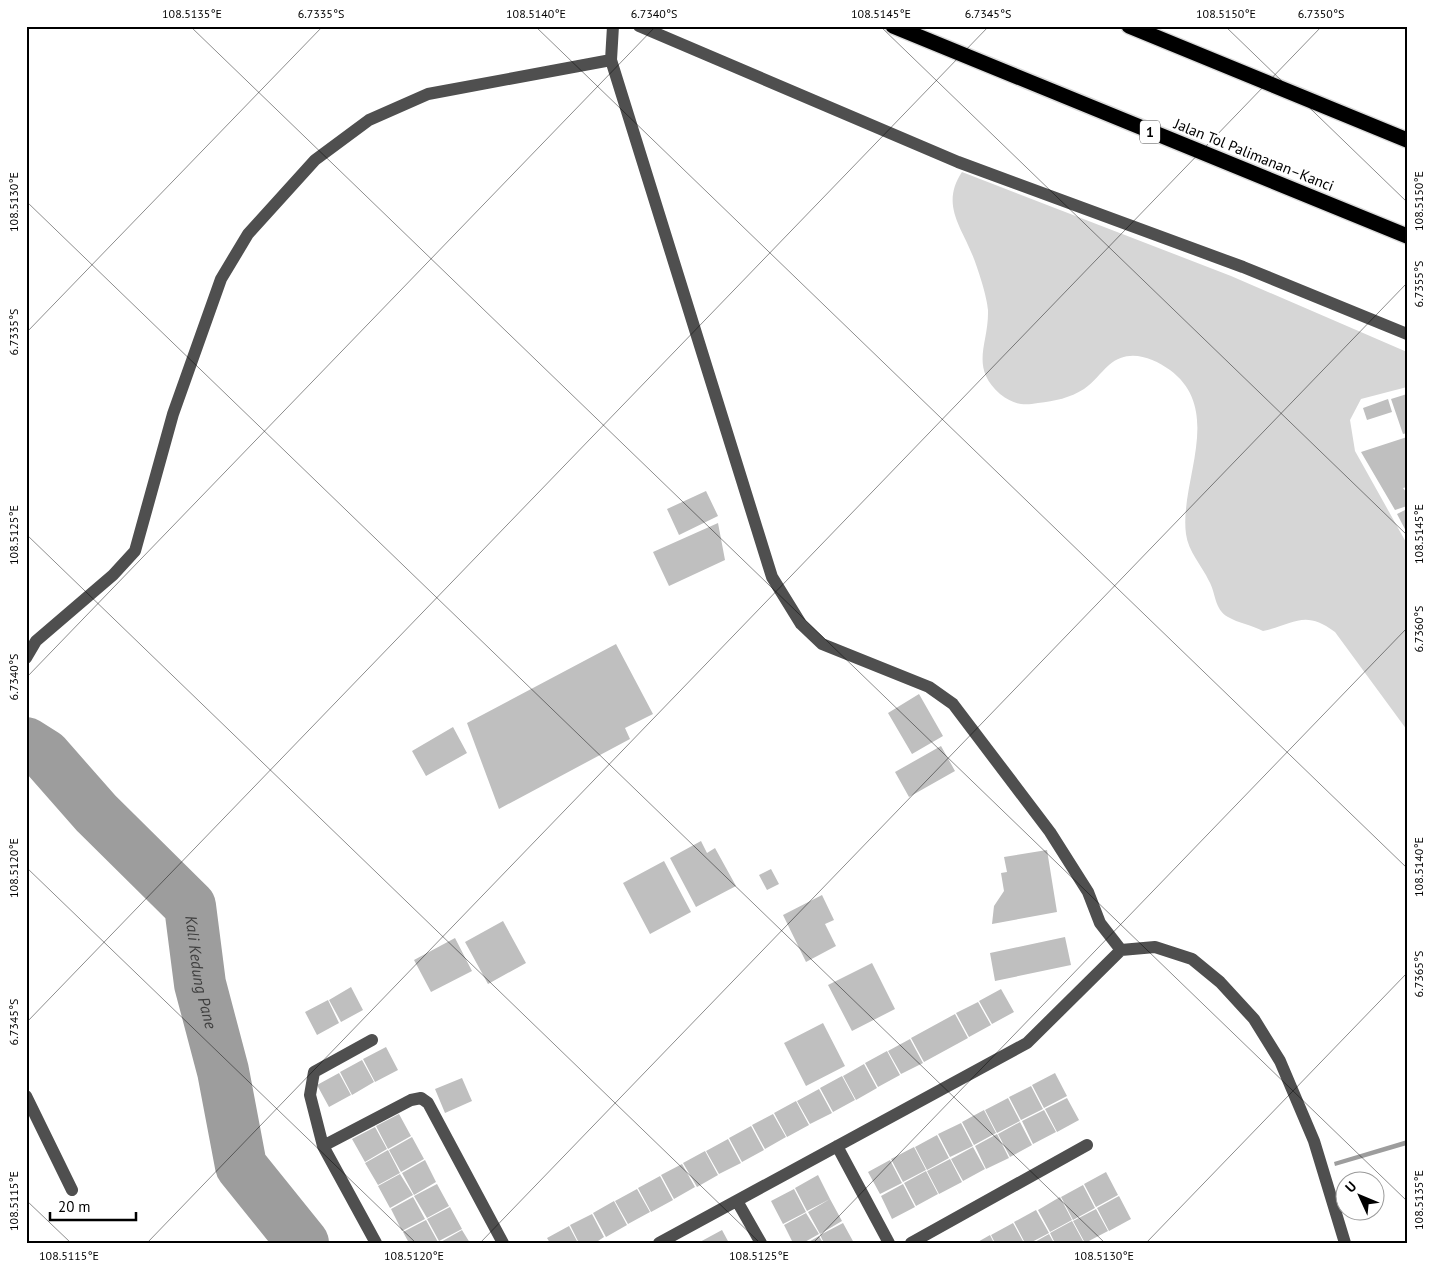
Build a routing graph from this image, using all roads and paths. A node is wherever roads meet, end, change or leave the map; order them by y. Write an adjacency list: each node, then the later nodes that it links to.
1 (613, 26): 5 (street)
2 (639, 26): 8 (street)
3 (893, 26): 7 (highway, Jalan Tol Palimanan–Kanci / 1)
4 (1129, 26): 6 (highway)
5 (611, 60): 9 (street); 10 (street)
6 (1407, 140)
7 (1407, 236)
8 (1407, 334)
9 (26, 658)
10 (1121, 950): 15 (street); 24 (street)
11 (372, 1040): 14 (street)
12 (26, 1096): 16 (street)
13 (1087, 1145): 23 (street)
14 (323, 1146): 18 (street); 19 (street)
15 (837, 1146): 17 (street); 22 (street)
16 (72, 1190)
17 (737, 1200): 20 (street); 21 (street)
18 (376, 1243)
19 (503, 1243)
20 (659, 1243)
21 (761, 1243)
22 (889, 1243)
23 (911, 1243)
24 (1345, 1243)

